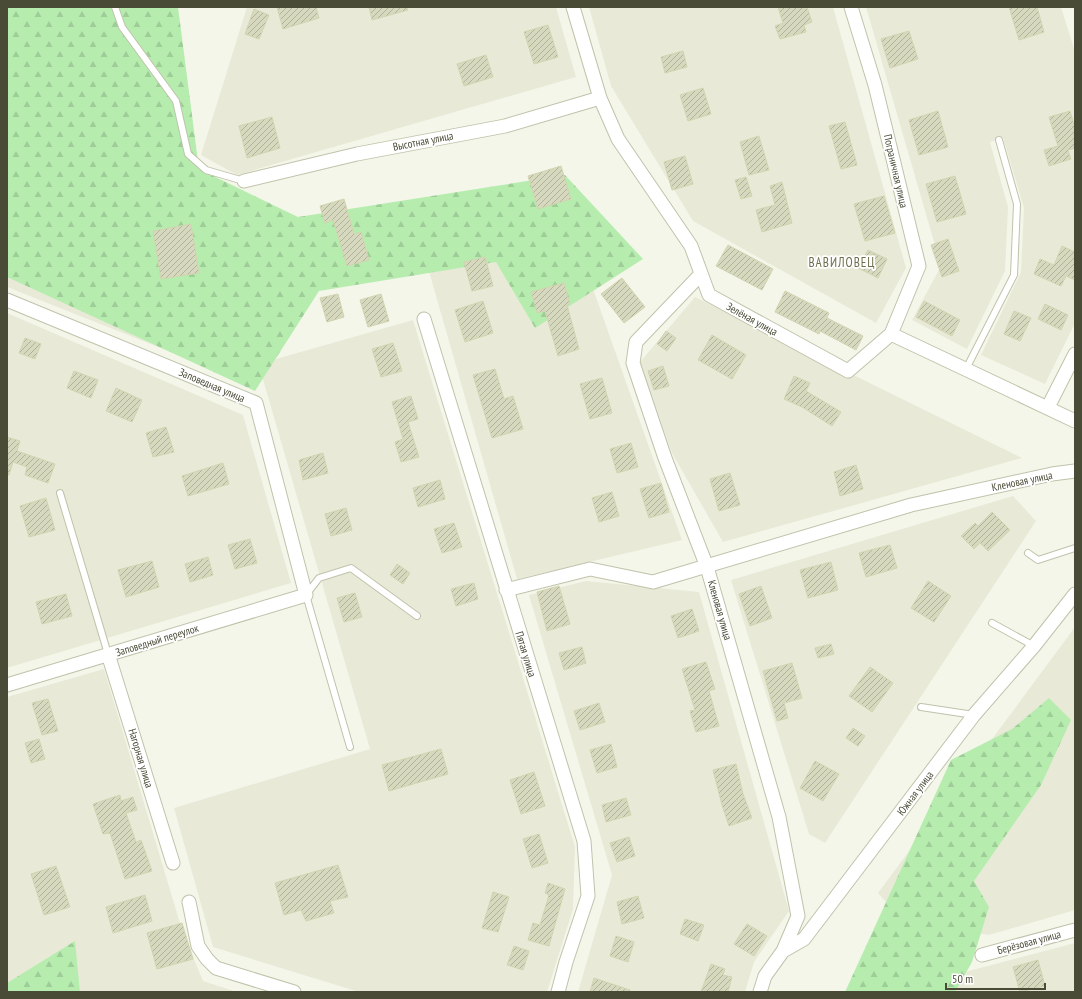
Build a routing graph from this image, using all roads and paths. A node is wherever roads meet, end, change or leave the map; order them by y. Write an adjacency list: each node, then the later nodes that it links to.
1 (115, 7): 6 (lane)
2 (573, 7): 4 (street, Зелёная улица)
3 (852, 7): 10 (street, Пограничная улица)
4 (600, 98): 6 (street, Высотная улица); 7 (street, Зелёная улица)
5 (999, 140): 12 (lane)
6 (244, 181)
7 (701, 274): 10 (street, Зелёная улица); 19 (street)
8 (7, 300): 22 (street, Заповедная улица)
9 (424, 319): 20 (street, Пятая улица)
10 (891, 334): 12 (street)
11 (1075, 354): 13 (street)
12 (966, 369): 13 (street)
13 (1048, 407): 14 (street)
14 (1075, 421)
15 (1075, 471): 19 (street, Кленовая улица)
16 (60, 493): 26 (lane)
17 (1075, 548): 18 (lane)
18 (1028, 553)
19 (707, 567): 20 (street); 34 (street, Кленовая улица)
20 (506, 590): 37 (street, Пятая улица)
21 (1075, 594): 25 (street, Южная улица)
22 (306, 595): 23 (lane); 26 (street, Заповедный переулок); 30 (lane)
23 (417, 616)
24 (992, 623): 25 (lane)
25 (1034, 646): 29 (street, Южная улица)
26 (108, 654): 27 (street, Заповедный переулок); 31 (street, Нагорная улица)
27 (7, 685)
28 (921, 707): 29 (lane)
29 (974, 715): 34 (street, Южная улица)
30 (350, 747)
31 (173, 863)
32 (189, 902): 36 (street)
33 (1075, 930): 35 (street, Берёзовая улица)
34 (783, 951): 38 (street, Южная улица)
35 (982, 955)
36 (294, 992)
37 (558, 992)
38 (760, 992)

